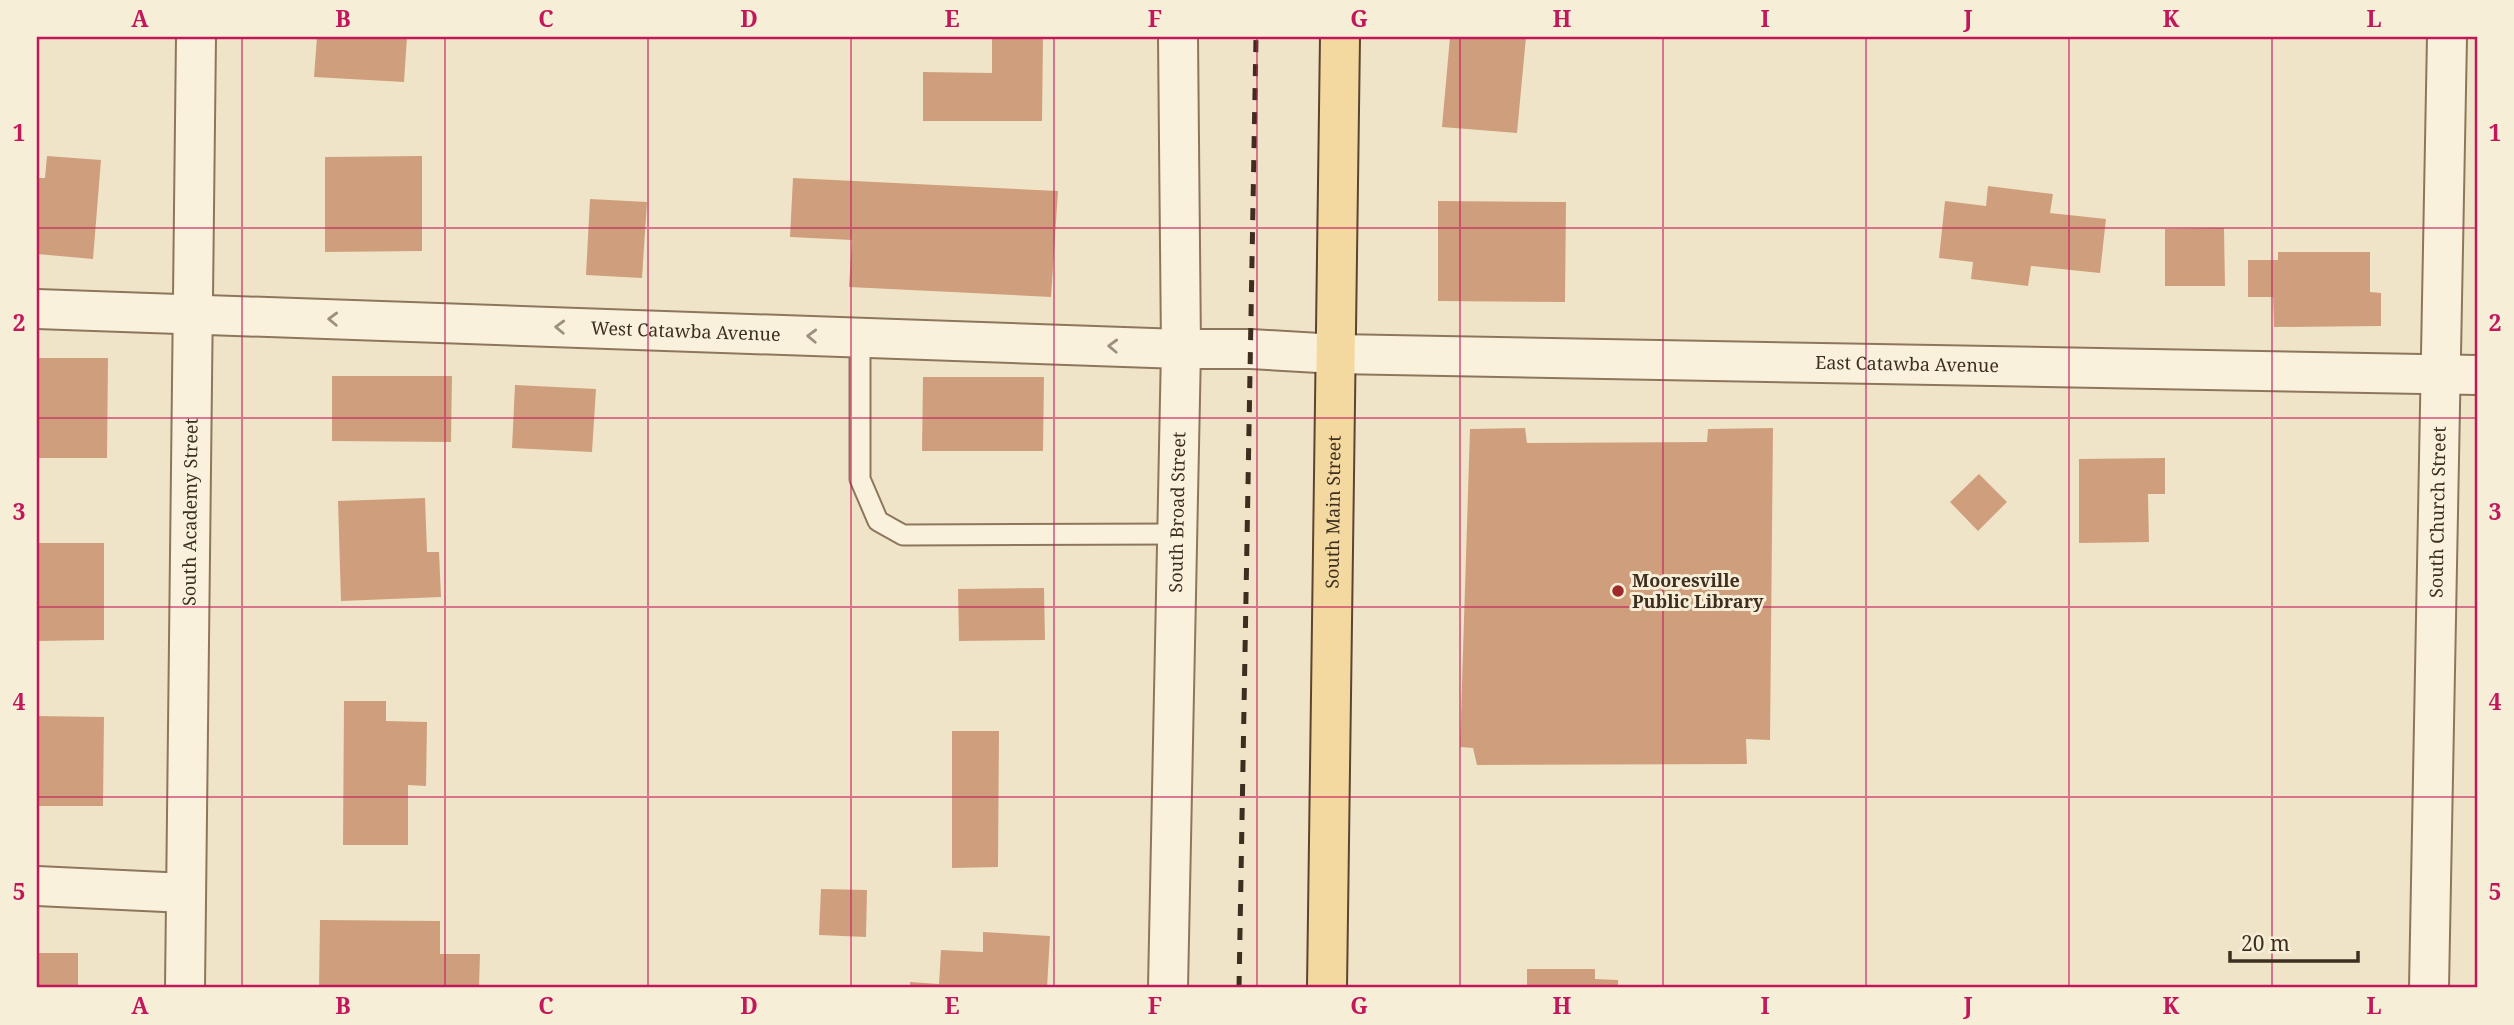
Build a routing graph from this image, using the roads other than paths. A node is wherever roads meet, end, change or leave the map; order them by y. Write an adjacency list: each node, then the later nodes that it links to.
1 (196, 37): 6 (street, South Academy Street)
2 (1178, 37): 8 (street, South Broad Street)
3 (1340, 37): 9 (main road, South Main Street)
4 (2447, 37): 10 (street, South Church Street)
5 (37, 309): 6 (street, West Catawba Avenue)
6 (193, 314): 7 (street, West Catawba Avenue, one-way to 6); 13 (street, South Academy Street)
7 (860, 337): 8 (street, West Catawba Avenue, one-way to 7); 11 (lane)
8 (1181, 349): 9 (street, West Catawba Avenue); 11 (street, South Broad Street)
9 (1336, 354): 10 (street, East Catawba Avenue); 16 (main road, South Main Street)
10 (2459, 375): 17 (street, South Church Street)
11 (1177, 534): 15 (street, South Broad Street)
12 (37, 886): 13 (street)
13 (186, 893): 14 (street, South Academy Street)
14 (186, 988)
15 (1168, 988)
16 (1328, 988)
17 (2429, 988)

